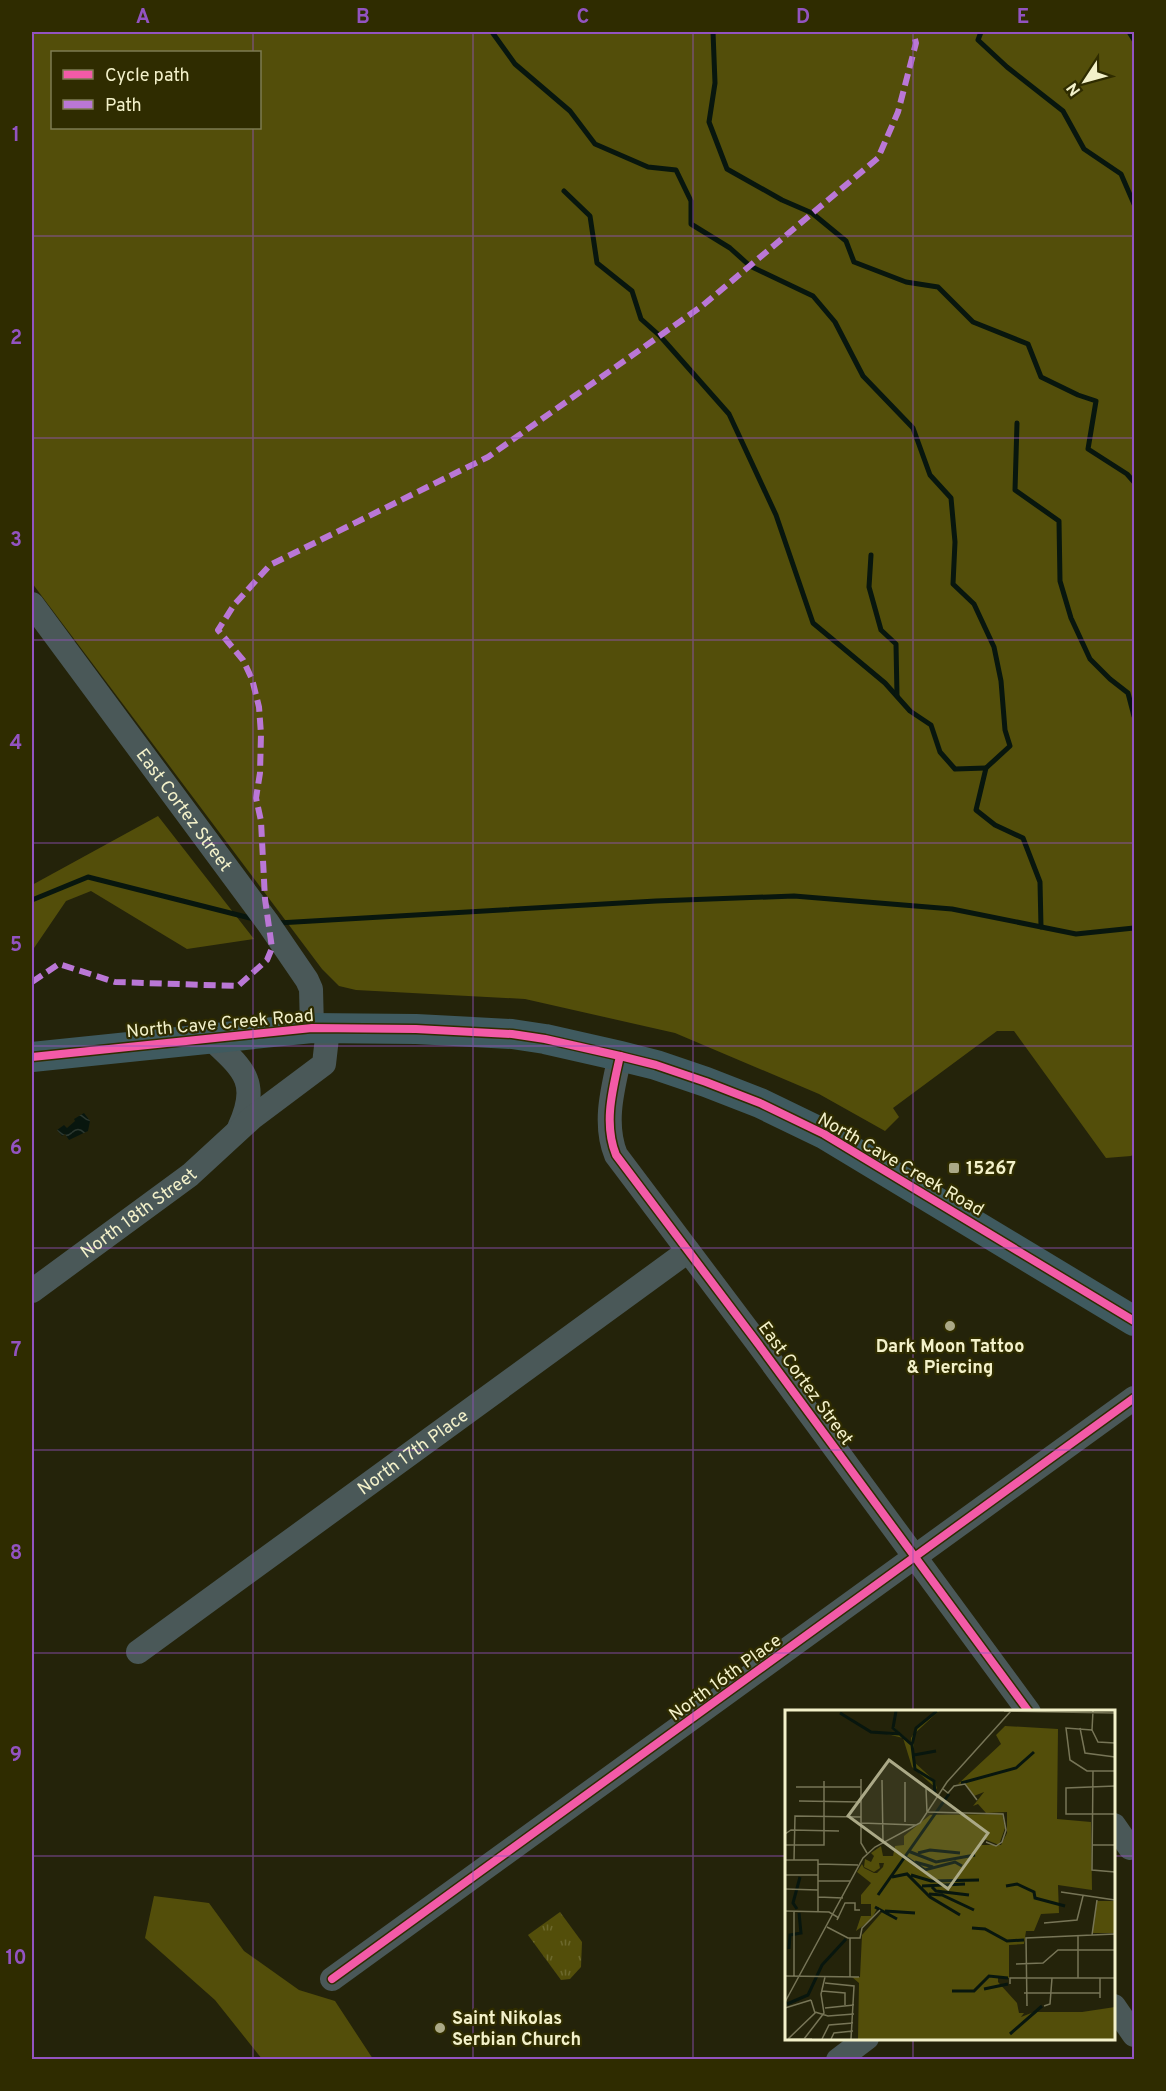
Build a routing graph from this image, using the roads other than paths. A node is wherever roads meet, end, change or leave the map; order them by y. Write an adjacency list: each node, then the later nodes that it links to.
1 (32, 604): 2 (street, East Cortez Street)
2 (320, 1028): 3 (main road, North Cave Creek Road); 4 (main road, North Cave Creek Road); 6 (street, North 18th Street)
3 (209, 1037): 5 (main road, North Cave Creek Road); 6 (street, North 18th Street)
4 (620, 1056): 7 (street, East Cortez Street); 9 (main road, North Cave Creek Road)
5 (32, 1057)
6 (240, 1128): 8 (street, North 18th Street)
7 (688, 1251): 11 (street, East Cortez Street); 12 (street, North 17th Place)
8 (32, 1291)
9 (1134, 1321)
10 (1134, 1398): 11 (street, North 16th Place)
11 (916, 1558): 13 (street, East Cortez Street); 16 (street, North 16th Place)
12 (138, 1652)
13 (1028, 1710)
14 (1115, 1829): 15 (street)
15 (1126, 1851)
16 (332, 1979)
17 (1115, 2009): 18 (street)
18 (1134, 2035)
19 (865, 2040): 20 (street)
20 (844, 2058)

